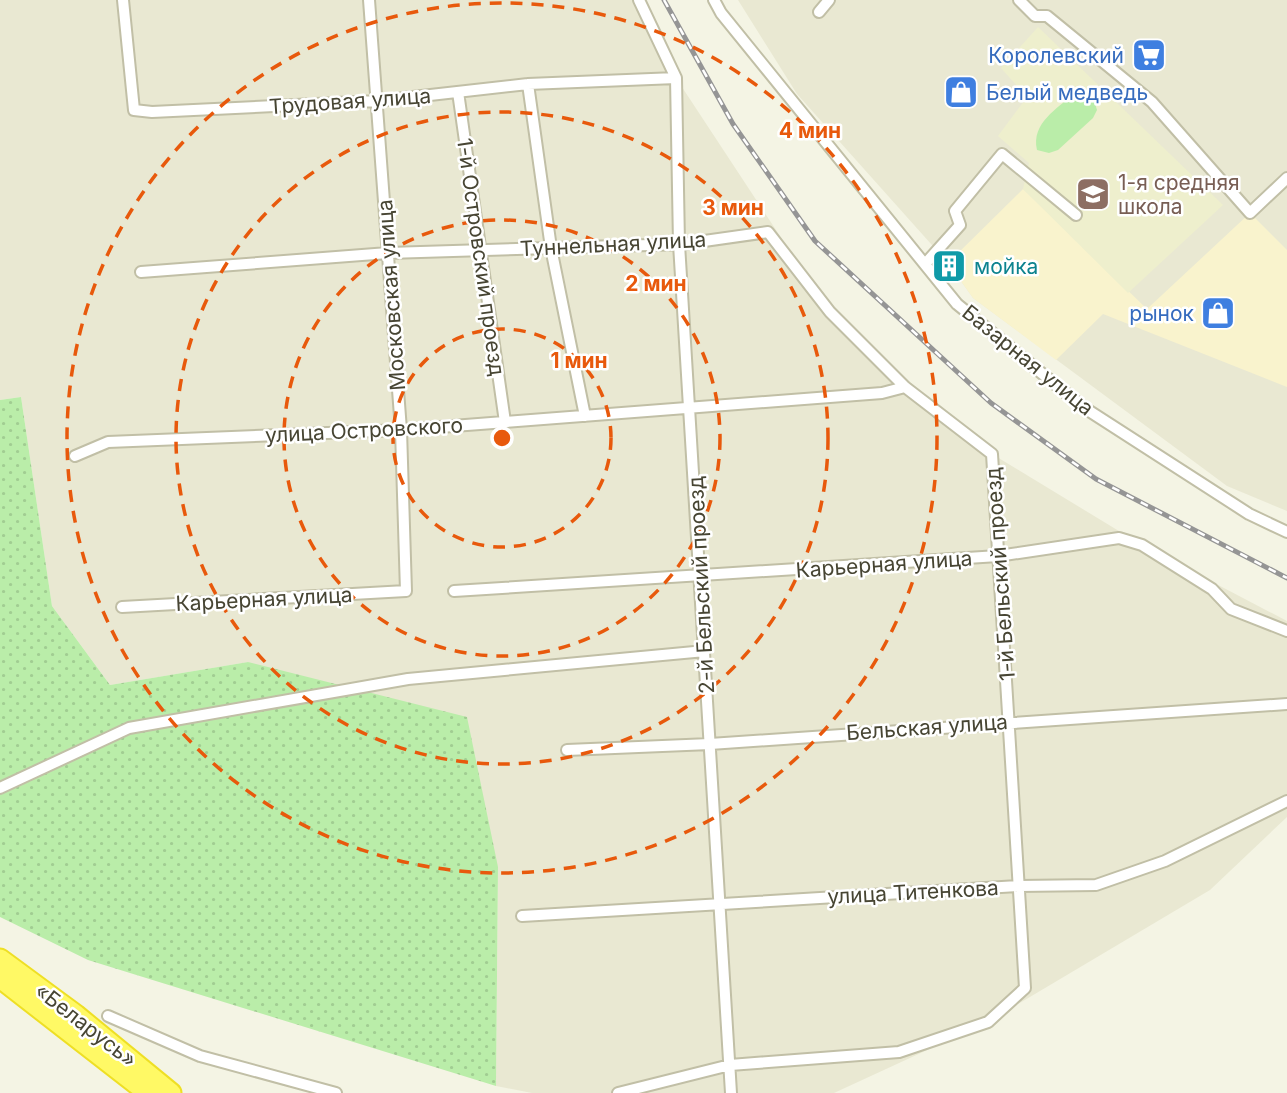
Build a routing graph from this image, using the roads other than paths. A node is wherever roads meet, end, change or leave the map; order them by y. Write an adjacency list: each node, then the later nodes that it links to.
1 (123, 0): 11 (street, Трудовая улица)
2 (369, 0): 11 (street, Московская улица)
3 (639, 0): 8 (street)
4 (714, 0): 18 (street, Базарная улица)
5 (829, 0): 7 (street)
6 (1019, 0): 12 (street)
7 (819, 12)
8 (676, 78): 9 (street, Трудовая улица); 14 (street, 2-й Бельский проезд)
9 (528, 85): 10 (street, Трудовая улица); 15 (street)
10 (458, 92): 11 (street, Трудовая улица); 16 (street, 1-й Островский проезд)
11 (377, 101): 17 (street, Московская улица)
12 (1287, 178)
13 (1076, 215): 18 (street)
14 (678, 244): 15 (street, Туннельная улица); 20 (street, Туннельная улица); 21 (street, 2-й Бельский проезд)
15 (551, 248): 16 (street, Туннельная улица); 22 (street)
16 (480, 250): 17 (street, Туннельная улица); 23 (street, 1-й Островский проезд)
17 (388, 253): 19 (street, Туннельная улица); 24 (street, Московская улица)
18 (925, 264): 27 (street, Базарная улица)
19 (141, 272)
20 (905, 387): 21 (street, улица Островского); 25 (street, Туннельная улица)
21 (690, 408): 22 (street, улица Островского); 29 (street, 2-й Бельский проезд)
22 (586, 416): 23 (street, улица Островского)
23 (505, 422): 24 (street, улица Островского)
24 (401, 430): 26 (street, улица Островского); 30 (street, Московская улица)
25 (992, 454): 28 (street, 1-й Бельский проезд)
26 (75, 456)
27 (1287, 531)
28 (998, 556): 29 (street, Карьерная улица); 33 (street, Карьерная улица); 36 (street, 1-й Бельский проезд)
29 (700, 576): 31 (street, Карьерная улица); 34 (street, 2-й Бельский проезд)
30 (406, 591): 32 (street, Карьерная улица)
31 (454, 591)
32 (122, 607)
33 (1287, 631)
34 (705, 651): 37 (street, 2-й Бельский проезд); 39 (street)
35 (1287, 704): 36 (street, Бельская улица)
36 (1009, 721): 37 (street, Бельская улица); 41 (street, 1-й Бельский проезд)
37 (710, 744): 38 (street, Бельская улица); 42 (street, 2-й Бельский проезд)
38 (567, 750)
39 (0, 788)
40 (1287, 801): 41 (street, улица Титенкова)
41 (1019, 886): 42 (street, улица Титенкова); 47 (street, 1-й Бельский проезд)
42 (720, 902): 43 (street, улица Титенкова); 47 (street, 2-й Бельский проезд)
43 (522, 916)
44 (0, 959): 49 (highway, «Беларусь»)
45 (0, 978): 48 (highway, «Беларусь»)
46 (108, 1016): 50 (street)
47 (730, 1065): 51 (street); 52 (street, 2-й Бельский проезд)
48 (148, 1093)
49 (171, 1093)
50 (336, 1093)
51 (618, 1093)
52 (731, 1093)

